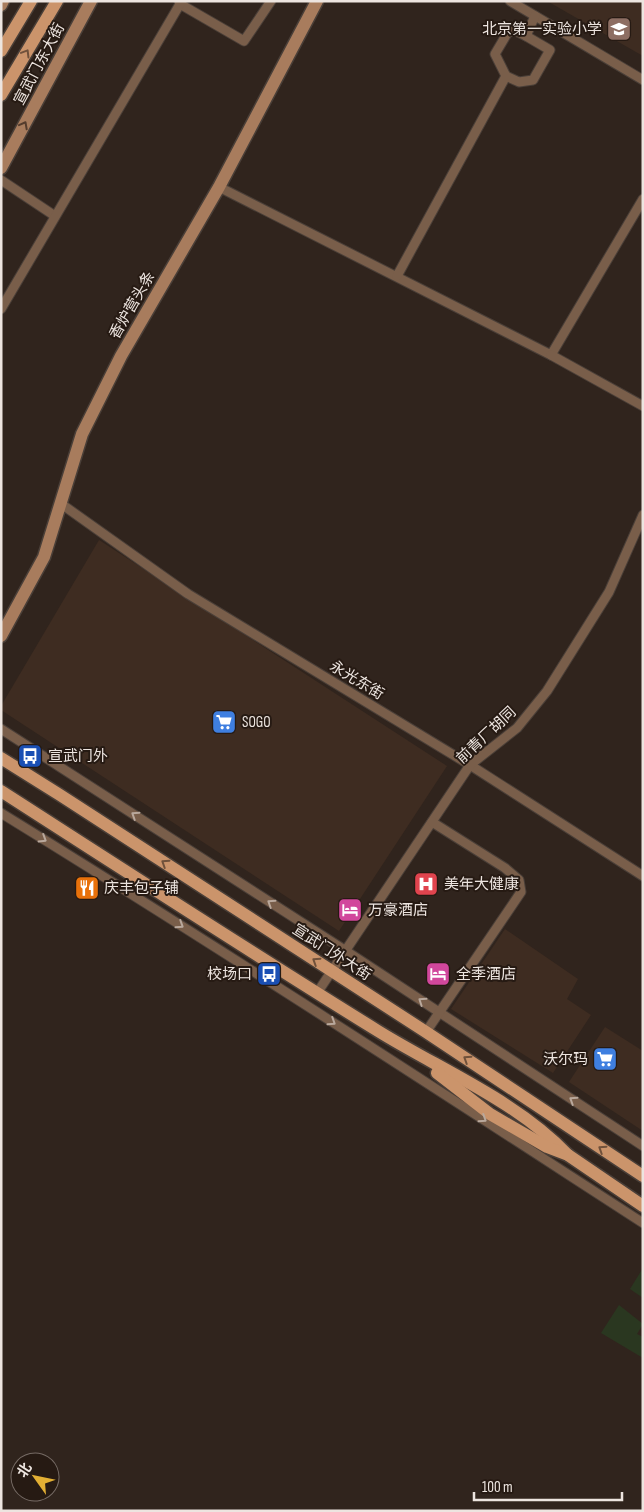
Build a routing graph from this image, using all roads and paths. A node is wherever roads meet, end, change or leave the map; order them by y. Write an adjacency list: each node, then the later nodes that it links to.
1 (3, 1): 9 (street)
2 (30, 1): 12 (main road)
3 (57, 1): 15 (main road, 宣武门东大街, one-way to 3)
4 (92, 1): 16 (street, 宣武门东大街, one-way to 4)
5 (271, 1): 8 (street)
6 (317, 1): 18 (street, 香炉营头条)
7 (510, 1): 10 (street)
8 (179, 3): 20 (street)
9 (1, 4)
10 (535, 16): 11 (street); 14 (street)
11 (526, 36): 13 (street); 13 (street)
12 (1, 51)
13 (506, 76): 21 (street)
14 (643, 80)
15 (1, 95)
16 (1, 168)
17 (1, 180): 20 (street)
18 (219, 188): 21 (street); 25 (street, 香炉营头条)
19 (643, 198): 23 (street)
20 (55, 216): 22 (street)
21 (397, 276): 23 (street)
22 (1, 309)
23 (551, 355): 24 (street)
24 (643, 406)
25 (60, 504): 27 (street, 香炉营头条); 30 (street, 永光东街)
26 (643, 515): 30 (street, 前青厂胡同)
27 (1, 636)
28 (1, 728): 35 (street, one-way to 28)
29 (1, 758): 36 (main road, 宣武门外大街, one-way to 29)
30 (470, 765): 33 (street, 前青厂胡同); 34 (street, 永光东街)
31 (1, 791): 37 (main road)
32 (1, 813): 43 (street, one-way to 43)
33 (432, 822): 35 (street, 前青厂胡同); 38 (street)
34 (643, 876)
35 (346, 951): 36 (street, 前青厂胡同); 38 (street, one-way to 35)
36 (332, 972): 37 (street, 前青厂胡同); 39 (main road, 宣武门外大街)
37 (317, 994): 42 (main road)
38 (439, 1013): 39 (street); 40 (street, one-way to 38)
39 (426, 1032): 41 (main road, 宣武门外大街, one-way to 39)
40 (643, 1146)
41 (643, 1176)
42 (643, 1206)
43 (643, 1223)

